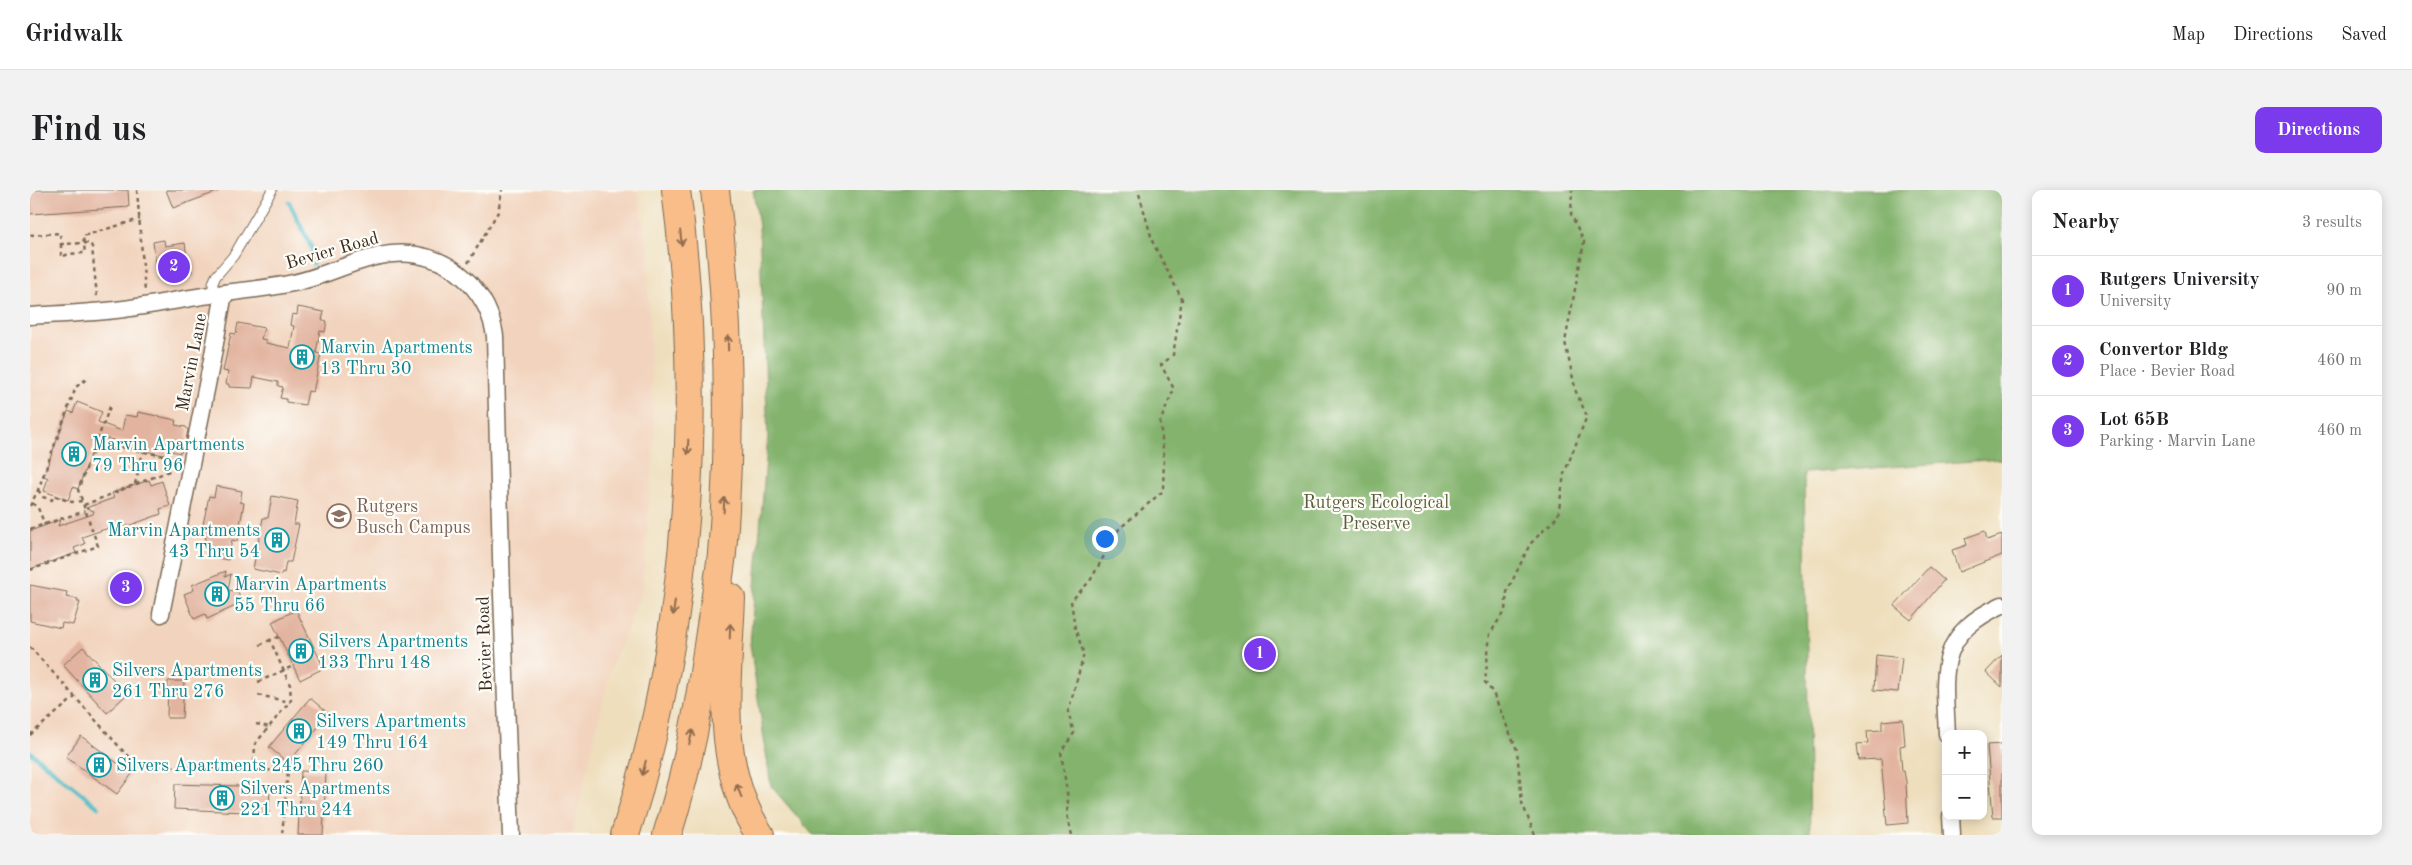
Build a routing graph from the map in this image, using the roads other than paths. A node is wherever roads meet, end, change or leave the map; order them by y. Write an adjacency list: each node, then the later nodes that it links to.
1 (272, 190): 4 (lane)
2 (676, 190): 10 (highway, one-way to 10)
3 (715, 190): 6 (highway, one-way to 3)
4 (218, 294): 5 (street, Bevier Road); 8 (street, Marvin Lane); 12 (street, Bevier Road)
5 (30, 316)
6 (722, 554): 15 (highway, one-way to 6); 16 (highway, one-way to 6)
7 (2002, 605): 9 (street)
8 (161, 614)
9 (1947, 730)
10 (635, 802): 13 (highway); 14 (highway)
11 (1951, 820): 17 (street)
12 (511, 835)
13 (616, 835)
14 (625, 835)
15 (667, 835)
16 (760, 835)
17 (1952, 835)

